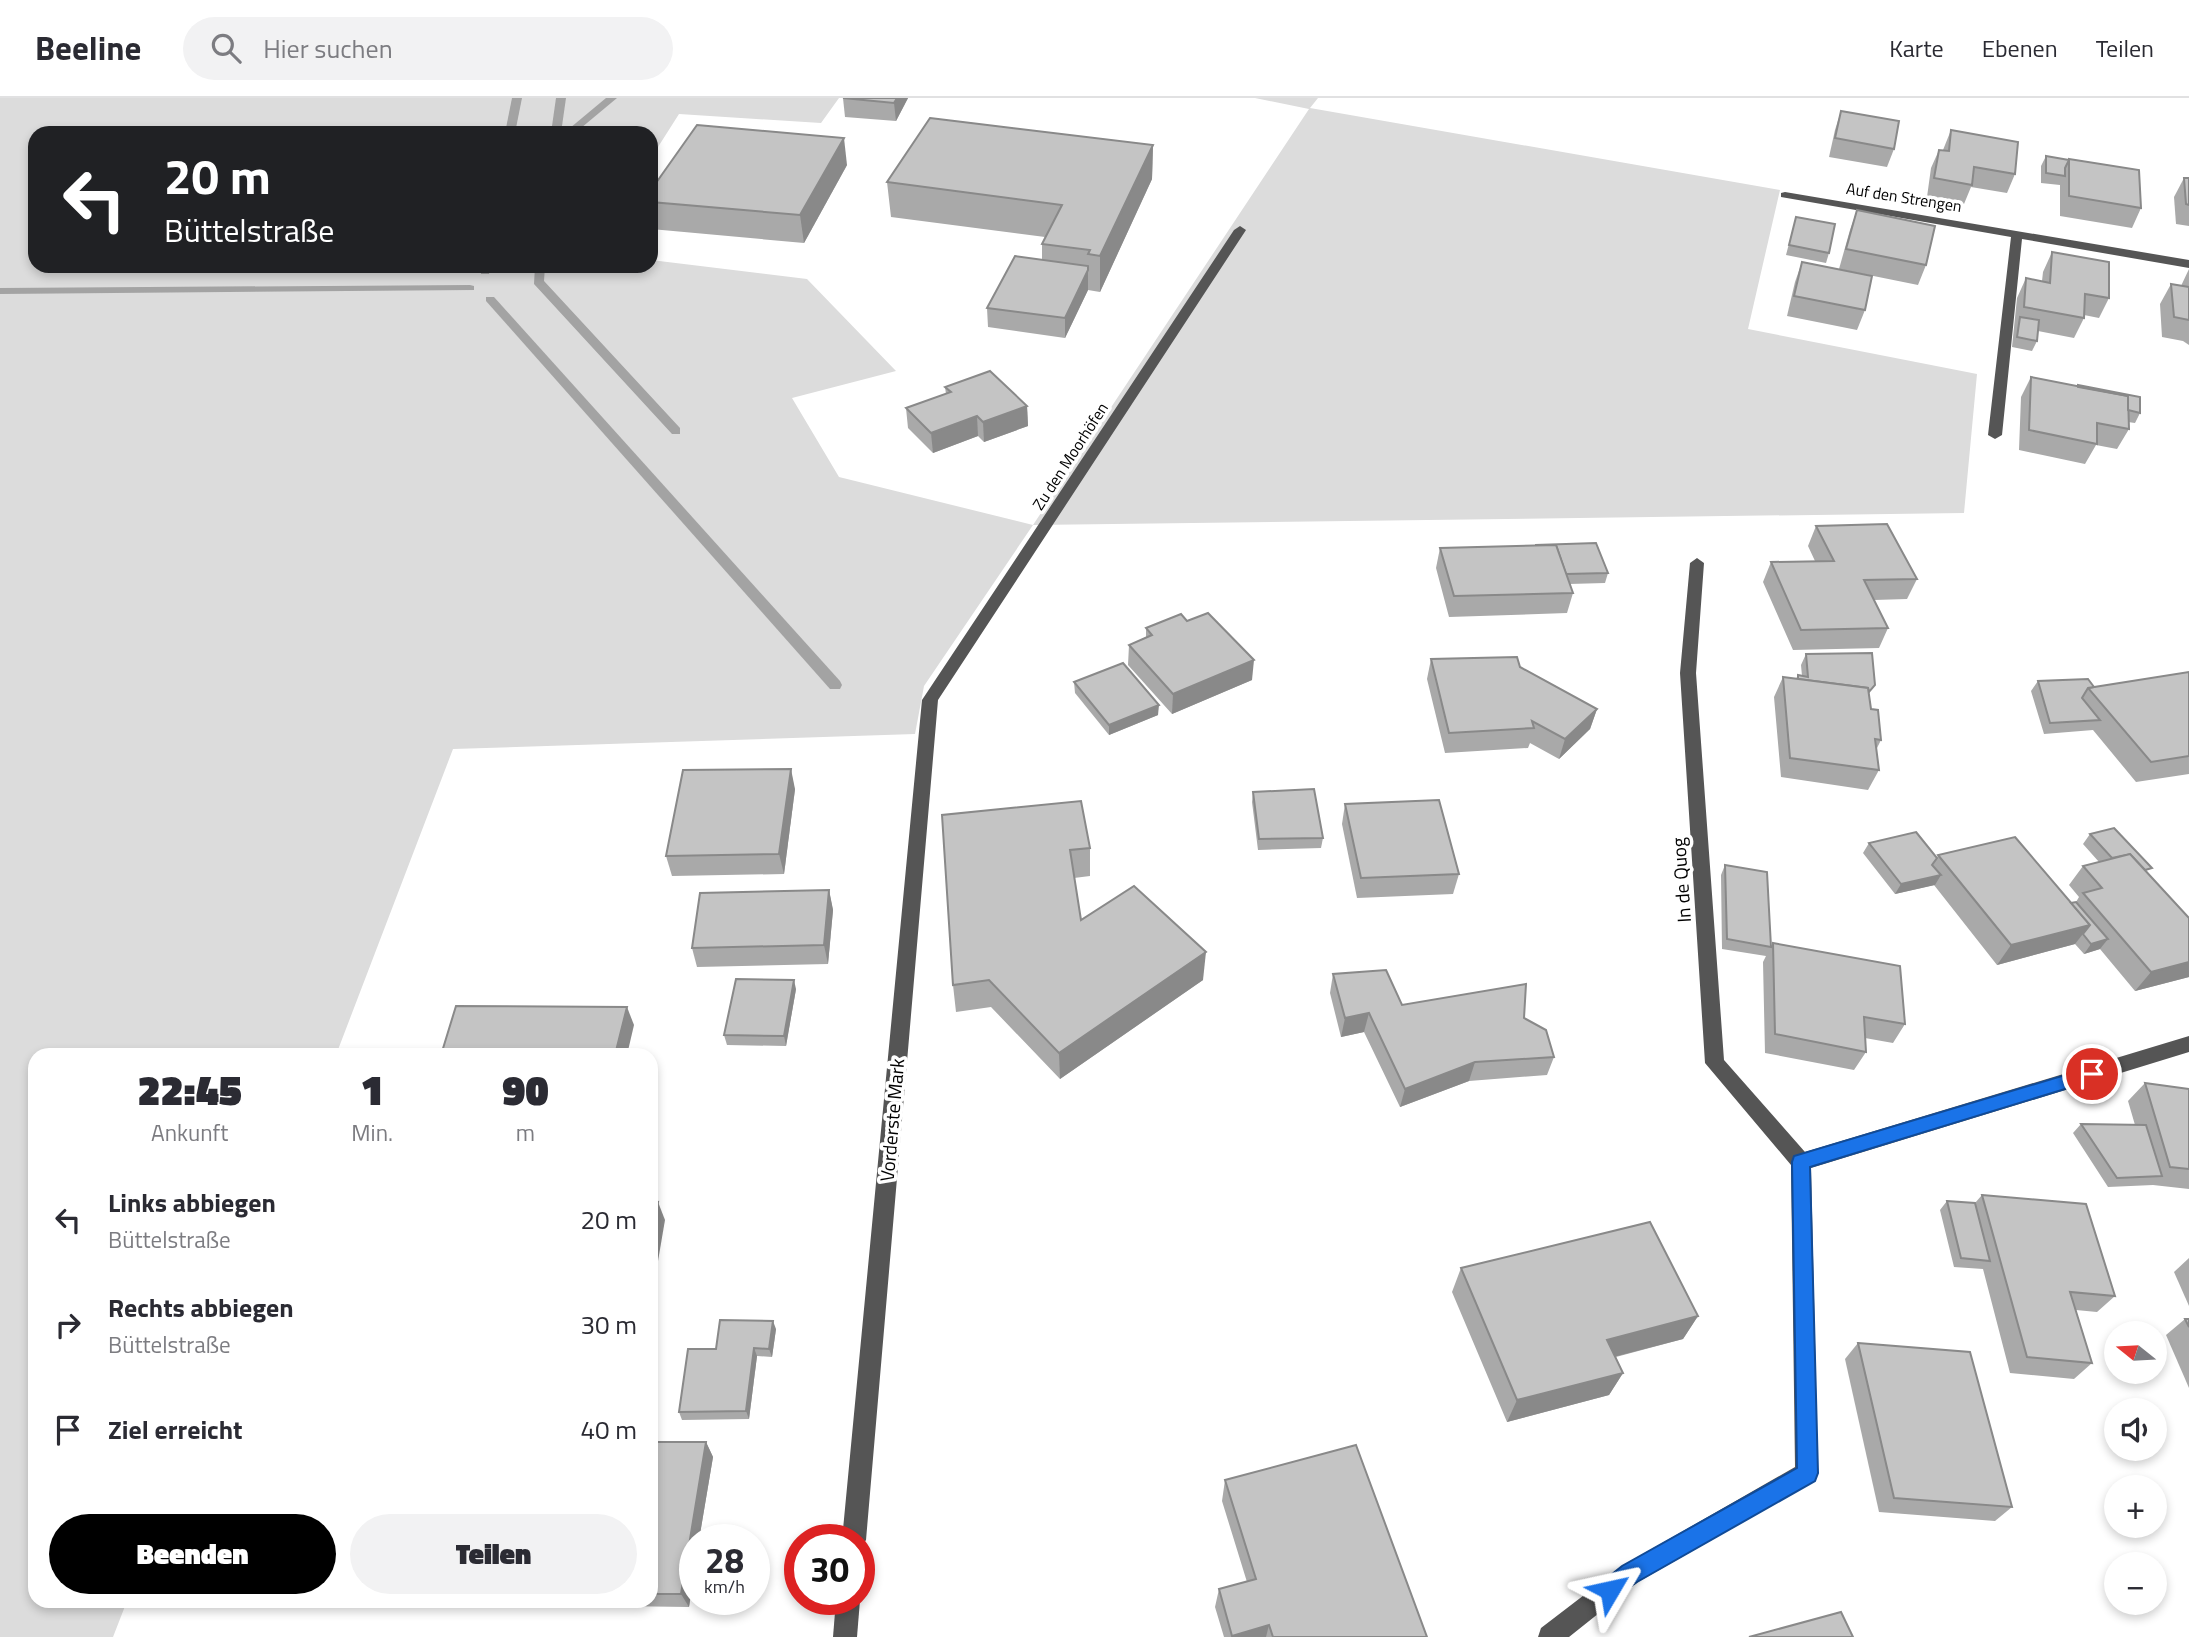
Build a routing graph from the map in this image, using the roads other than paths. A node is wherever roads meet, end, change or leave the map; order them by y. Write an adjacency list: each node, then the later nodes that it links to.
1 (1785, 195): 3 (street, Auf den Strengen)
2 (1240, 230): 7 (street, Zu den Moorhöfen)
3 (2017, 234): 4 (street, Auf den Strengen); 5 (street)
4 (2189, 264)
5 (1995, 435)
6 (1697, 563): 9 (street, In de Quog)
7 (930, 701): 10 (street, Vorderste Mark)
8 (2189, 1044): 9 (street)
9 (1801, 1162): 13 (street)
10 (855, 1524)
11 (847, 1615): 12 (street)
12 (845, 1637)
13 (1550, 1637)

